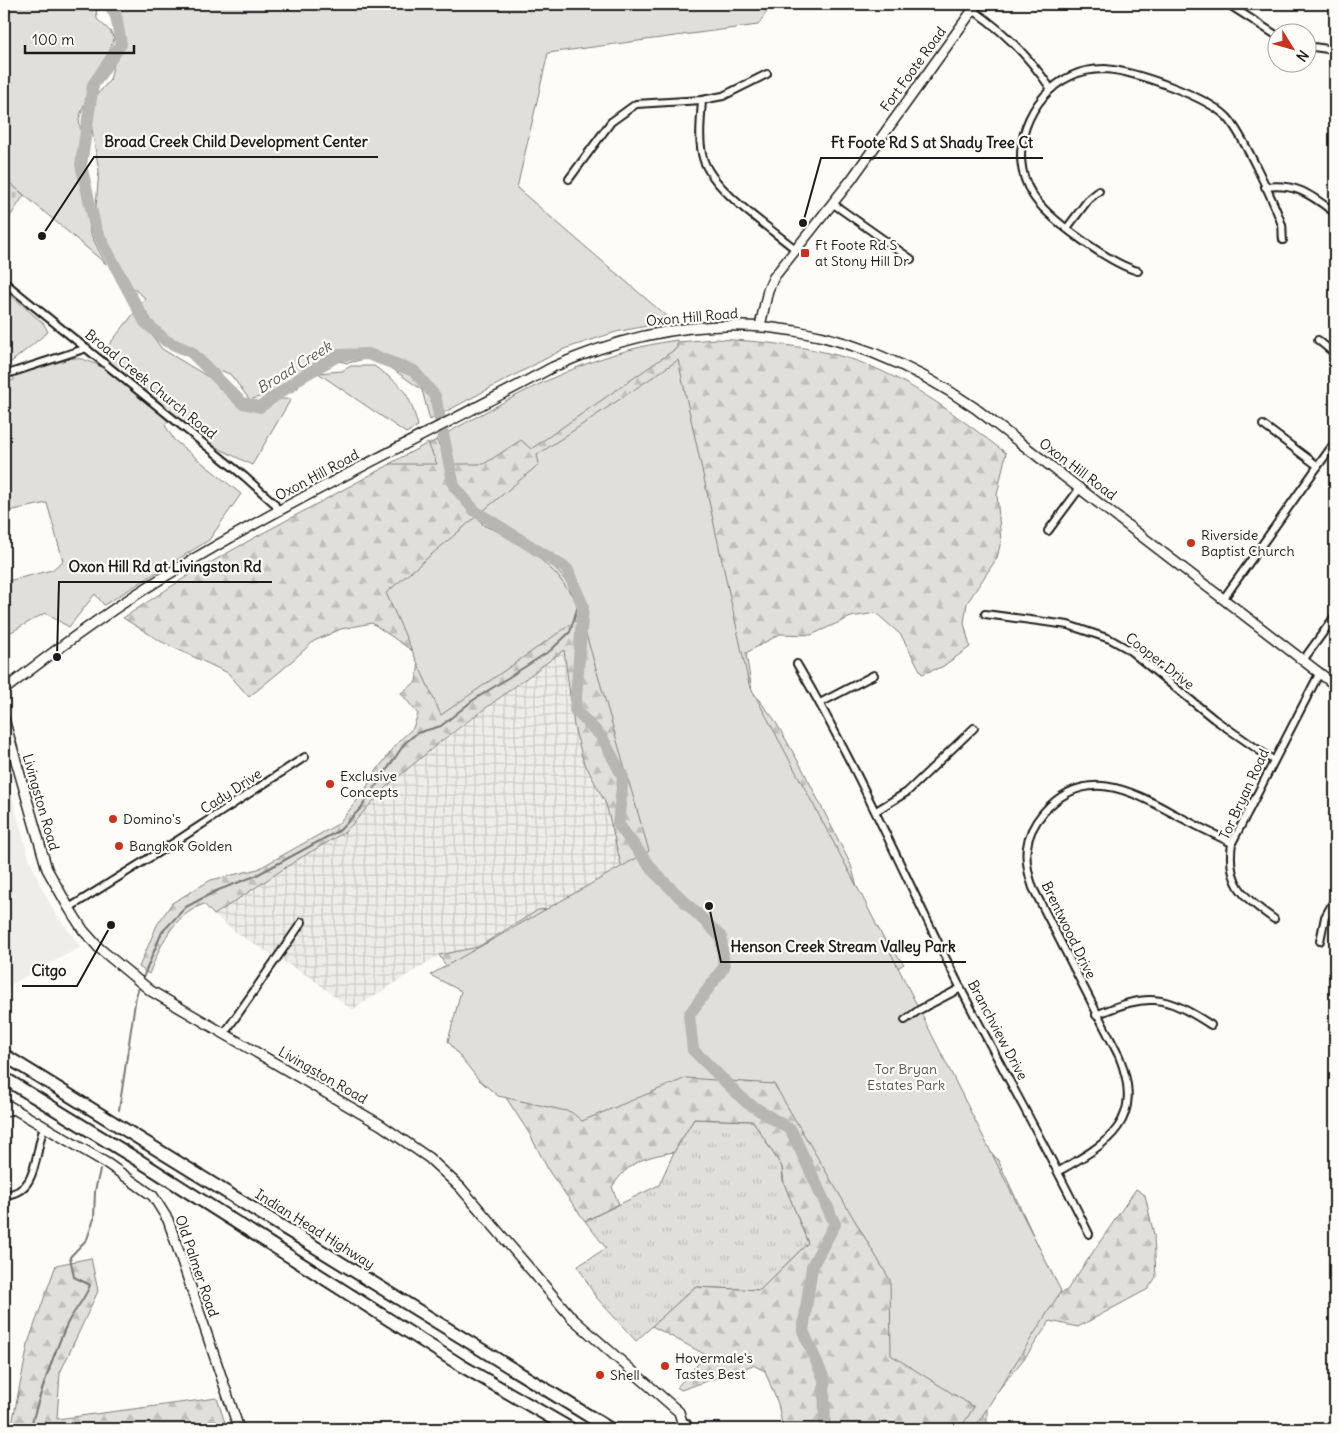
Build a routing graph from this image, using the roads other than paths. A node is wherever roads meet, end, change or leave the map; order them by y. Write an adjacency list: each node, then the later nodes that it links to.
1 (1228, 4): 3 (street)
2 (975, 7): 7 (street); 12 (main road, Fort Foote Road)
3 (1266, 29)
4 (1316, 47): 5 (street)
5 (1335, 50)
6 (766, 74): 8 (street)
7 (1051, 89): 10 (street); 14 (street)
8 (702, 100): 9 (street); 16 (street)
9 (569, 179)
10 (1265, 188): 13 (street); 15 (street)
11 (1099, 191): 14 (street)
12 (832, 203): 16 (main road, Fort Foote Road); 17 (street)
13 (1335, 213)
14 (1067, 228): 18 (street)
15 (1282, 240)
16 (796, 249): 20 (main road, Fort Foote Road)
17 (911, 259)
18 (1138, 271)
19 (4, 282): 22 (street, Broad Creek Church Road)
20 (760, 326): 28 (main road, Oxon Hill Road); 29 (main road, Oxon Hill Road)
21 (1318, 340): 23 (street)
22 (87, 348): 24 (street); 29 (street, Broad Creek Church Road)
23 (1335, 354)
24 (4, 375)
25 (1263, 425): 27 (street)
26 (1335, 442): 27 (street)
27 (1318, 466): 31 (street)
28 (1080, 488): 30 (street); 31 (main road, Oxon Hill Road)
29 (278, 511): 39 (main road, Oxon Hill Road)
30 (1048, 531)
31 (1224, 598): 34 (main road, Oxon Hill Road)
32 (985, 614): 44 (street, Cooper Drive)
33 (1335, 616): 34 (street)
34 (1304, 659): 36 (main road, Oxon Hill Road)
35 (797, 664): 40 (street, Branchview Drive)
36 (1320, 672): 38 (main road, Oxon Hill Road); 44 (street, Tor Bryan Road)
37 (874, 675): 40 (street)
38 (1335, 684)
39 (4, 690)
40 (820, 703): 45 (street, Branchview Drive)
41 (4, 719): 48 (main road, Livingston Road)
42 (974, 728): 45 (street)
43 (305, 757): 48 (street, Cady Drive)
44 (1274, 760): 46 (street, Tor Bryan Road)
45 (876, 811): 52 (street, Branchview Drive)
46 (1232, 843): 49 (street, Tor Bryan Road); 53 (street, Brentwood Drive)
47 (1335, 899): 51 (street)
48 (69, 908): 56 (main road, Livingston Road)
49 (1274, 919)
50 (302, 922): 56 (street)
51 (1320, 941)
52 (961, 988): 54 (street); 63 (street, Branchview Drive)
53 (1096, 1015): 55 (street); 63 (street, Brentwood Drive)
54 (905, 1020)
55 (1211, 1025)
56 (224, 1034): 66 (main road, Livingston Road)
57 (4, 1055): 69 (highway, Indian Head Highway)
58 (4, 1078): 68 (highway)
59 (4, 1103): 60 (main road, Old Palmer Road)
60 (15, 1110): 61 (street); 62 (main road, Old Palmer Road)
61 (4, 1113)
62 (44, 1127): 64 (street); 67 (main road, Old Palmer Road)
63 (1059, 1171): 65 (street, Branchview Drive)
64 (4, 1196)
65 (1089, 1234)
66 (685, 1428)
67 (239, 1429)
68 (571, 1429)
69 (610, 1429)

